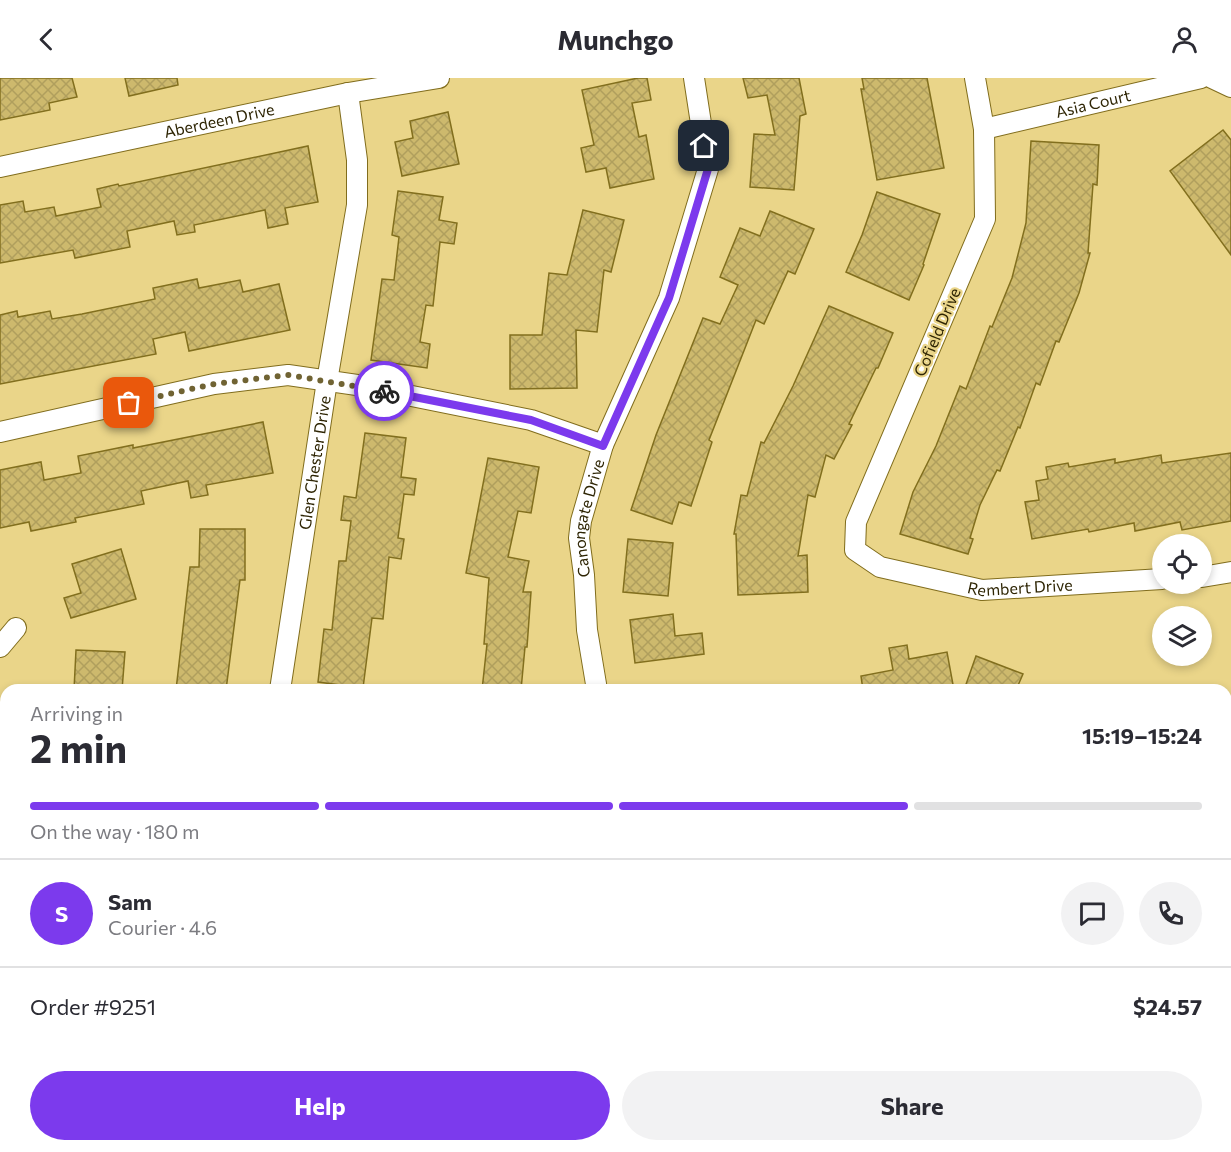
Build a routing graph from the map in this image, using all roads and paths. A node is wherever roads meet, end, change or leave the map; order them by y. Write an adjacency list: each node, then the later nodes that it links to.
1 (439, 78): 7 (street, Aberdeen Drive)
2 (694, 78): 12 (street, Canongate Drive)
3 (975, 78): 8 (street, Cofield Drive)
4 (1202, 78): 8 (street, Asia Court)
5 (1212, 78): 6 (street)
6 (1231, 87)
7 (348, 93): 9 (street, Aberdeen Drive); 10 (street, Glen Chester Drive)
8 (984, 129): 13 (street, Cofield Drive)
9 (0, 167)
10 (327, 381): 11 (street); 12 (street); 19 (street, Glen Chester Drive)
11 (0, 432)
12 (603, 446): 20 (street, Canongate Drive)
13 (880, 567): 16 (street, Rembert Drive)
14 (1231, 572): 15 (street)
15 (1212, 575)
16 (1152, 580)
17 (16, 628): 18 (street)
18 (0, 647)
19 (281, 684)
20 (596, 684)

